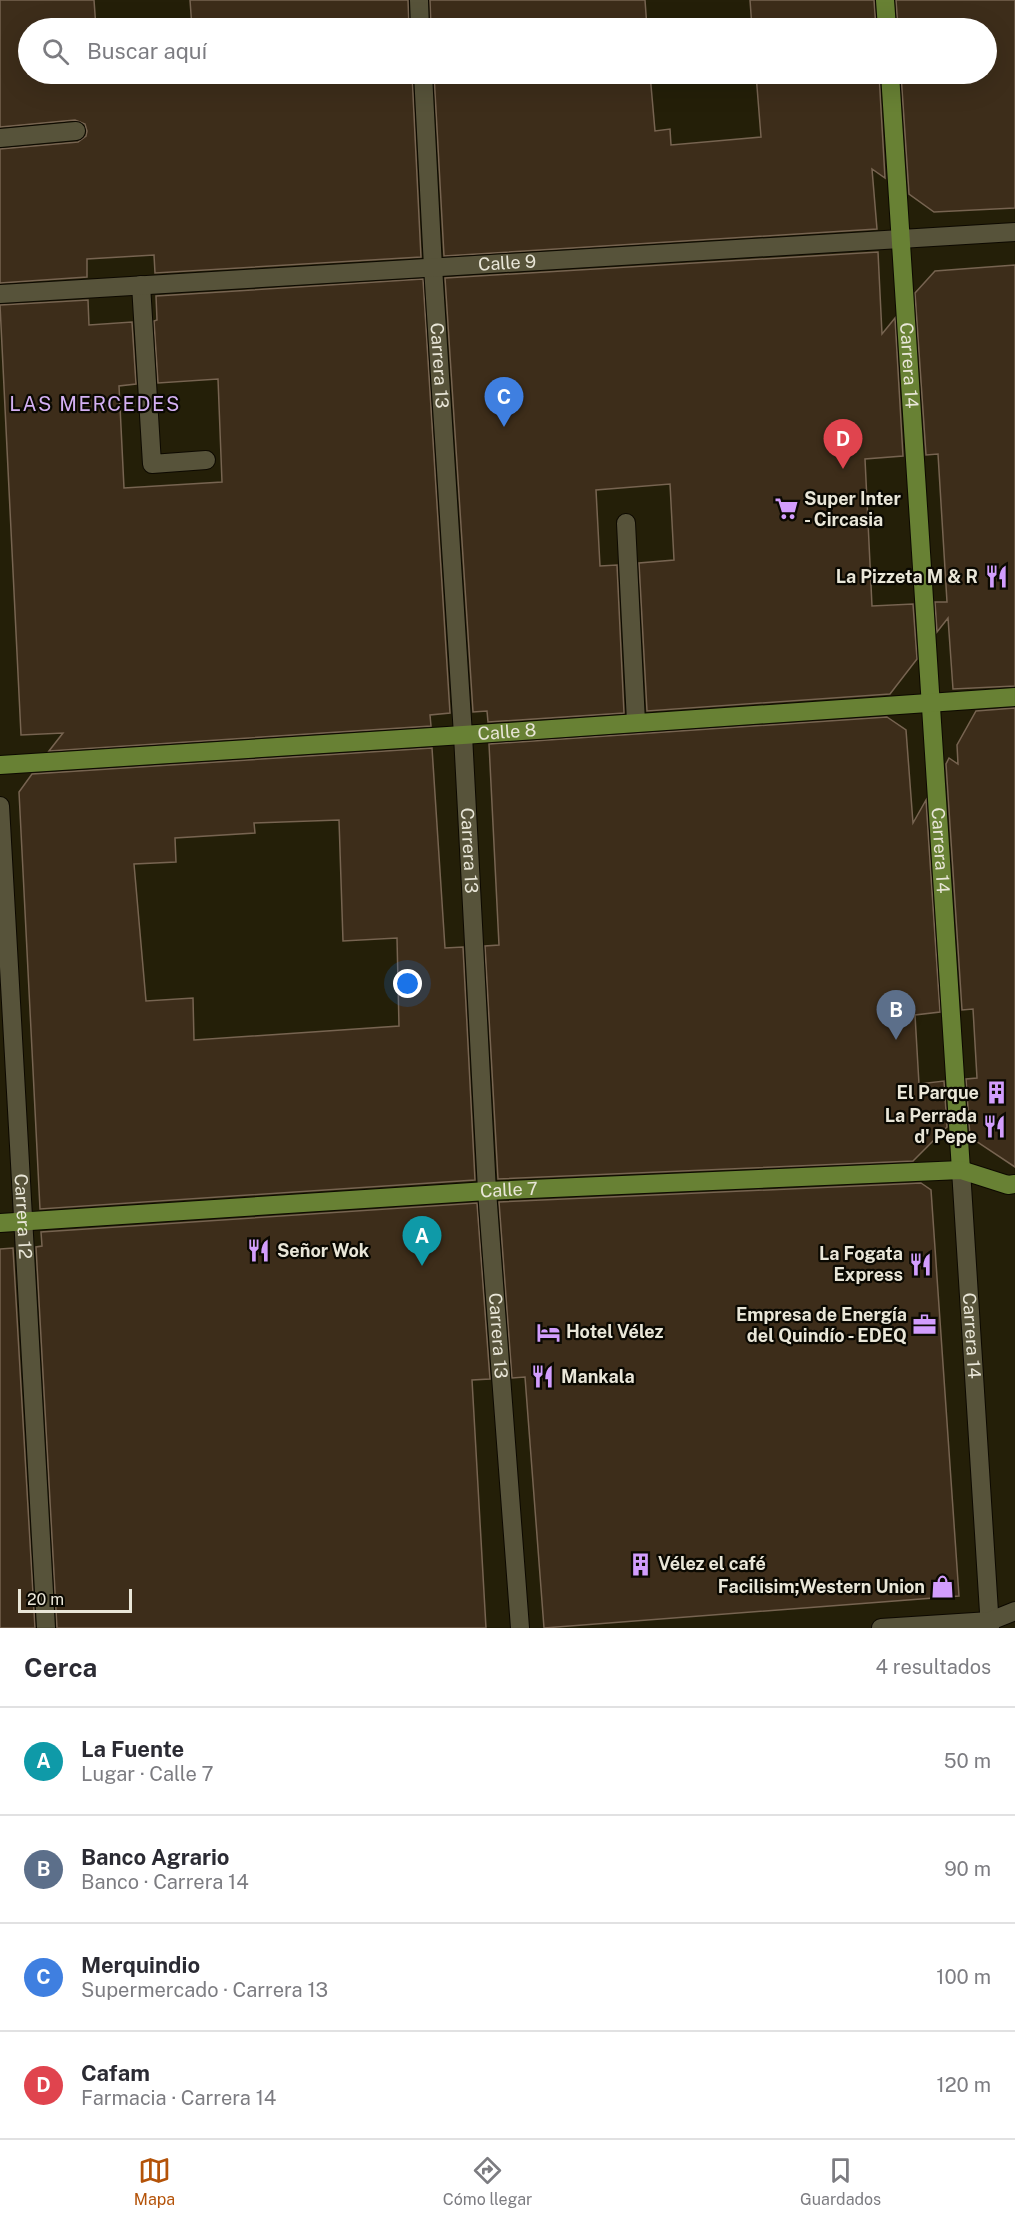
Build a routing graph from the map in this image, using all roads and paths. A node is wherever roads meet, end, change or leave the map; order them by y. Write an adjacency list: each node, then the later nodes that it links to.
1 (419, 0): 3 (street)
2 (885, 0): 4 (main road)
3 (420, 18)
4 (886, 18)
5 (424, 84): 11 (street, Carrera 13)
6 (891, 84): 10 (main road, Carrera 14)
7 (76, 131): 8 (street)
8 (0, 138)
9 (1015, 232): 10 (street, Calle 9)
10 (899, 238): 11 (street, Calle 9); 17 (main road, Carrera 14)
11 (433, 267): 12 (street, Calle 9); 19 (street, Carrera 13)
12 (141, 285): 13 (street, Calle 9); 14 (street)
13 (0, 294)
14 (206, 460)
15 (626, 523): 18 (street)
16 (1015, 697): 17 (main road, Calle 8)
17 (929, 702): 18 (main road, Calle 8); 22 (main road, Carrera 14)
18 (636, 722): 19 (main road, Calle 8)
19 (463, 735): 20 (main road, Calle 8); 24 (street, Carrera 13)
20 (0, 765)
21 (0, 806): 25 (street, Carrera 12)
22 (961, 1170): 23 (main road, Calle 7); 24 (main road, Calle 7); 28 (street, Carrera 14)
23 (1015, 1184)
24 (487, 1191): 25 (main road, Calle 7); 30 (street, Carrera 13)
25 (22, 1222): 26 (main road, Calle 7); 29 (street, Carrera 12)
26 (0, 1223)
27 (1015, 1611): 28 (street)
28 (990, 1624): 31 (street)
29 (46, 1628)
30 (520, 1628)
31 (881, 1628)

